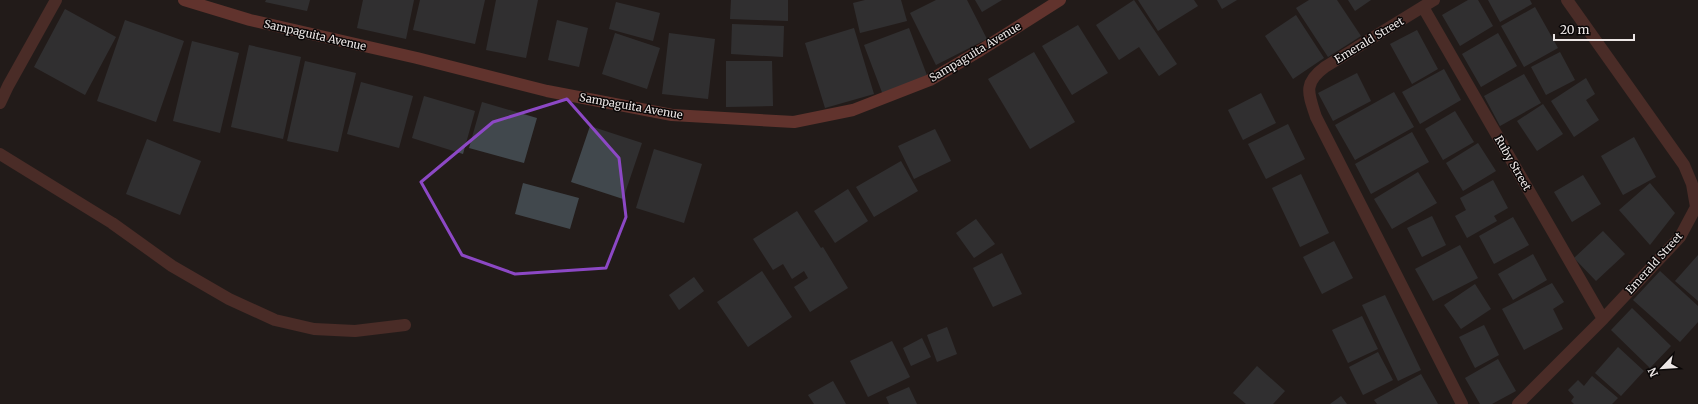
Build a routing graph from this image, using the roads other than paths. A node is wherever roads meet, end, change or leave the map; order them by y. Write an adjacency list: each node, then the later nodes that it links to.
1 (56, 0): 7 (street)
2 (184, 0): 3 (street, Sampaguita Avenue)
3 (1060, 0)
4 (1434, 0): 6 (street, Emerald Street)
5 (1568, 0): 9 (street, Emerald Street)
6 (1424, 7): 9 (street, Ruby Street); 11 (street, Emerald Street)
7 (0, 103)
8 (0, 154): 10 (street)
9 (1603, 319): 12 (street, Emerald Street)
10 (405, 325)
11 (1462, 404)
12 (1518, 404)

